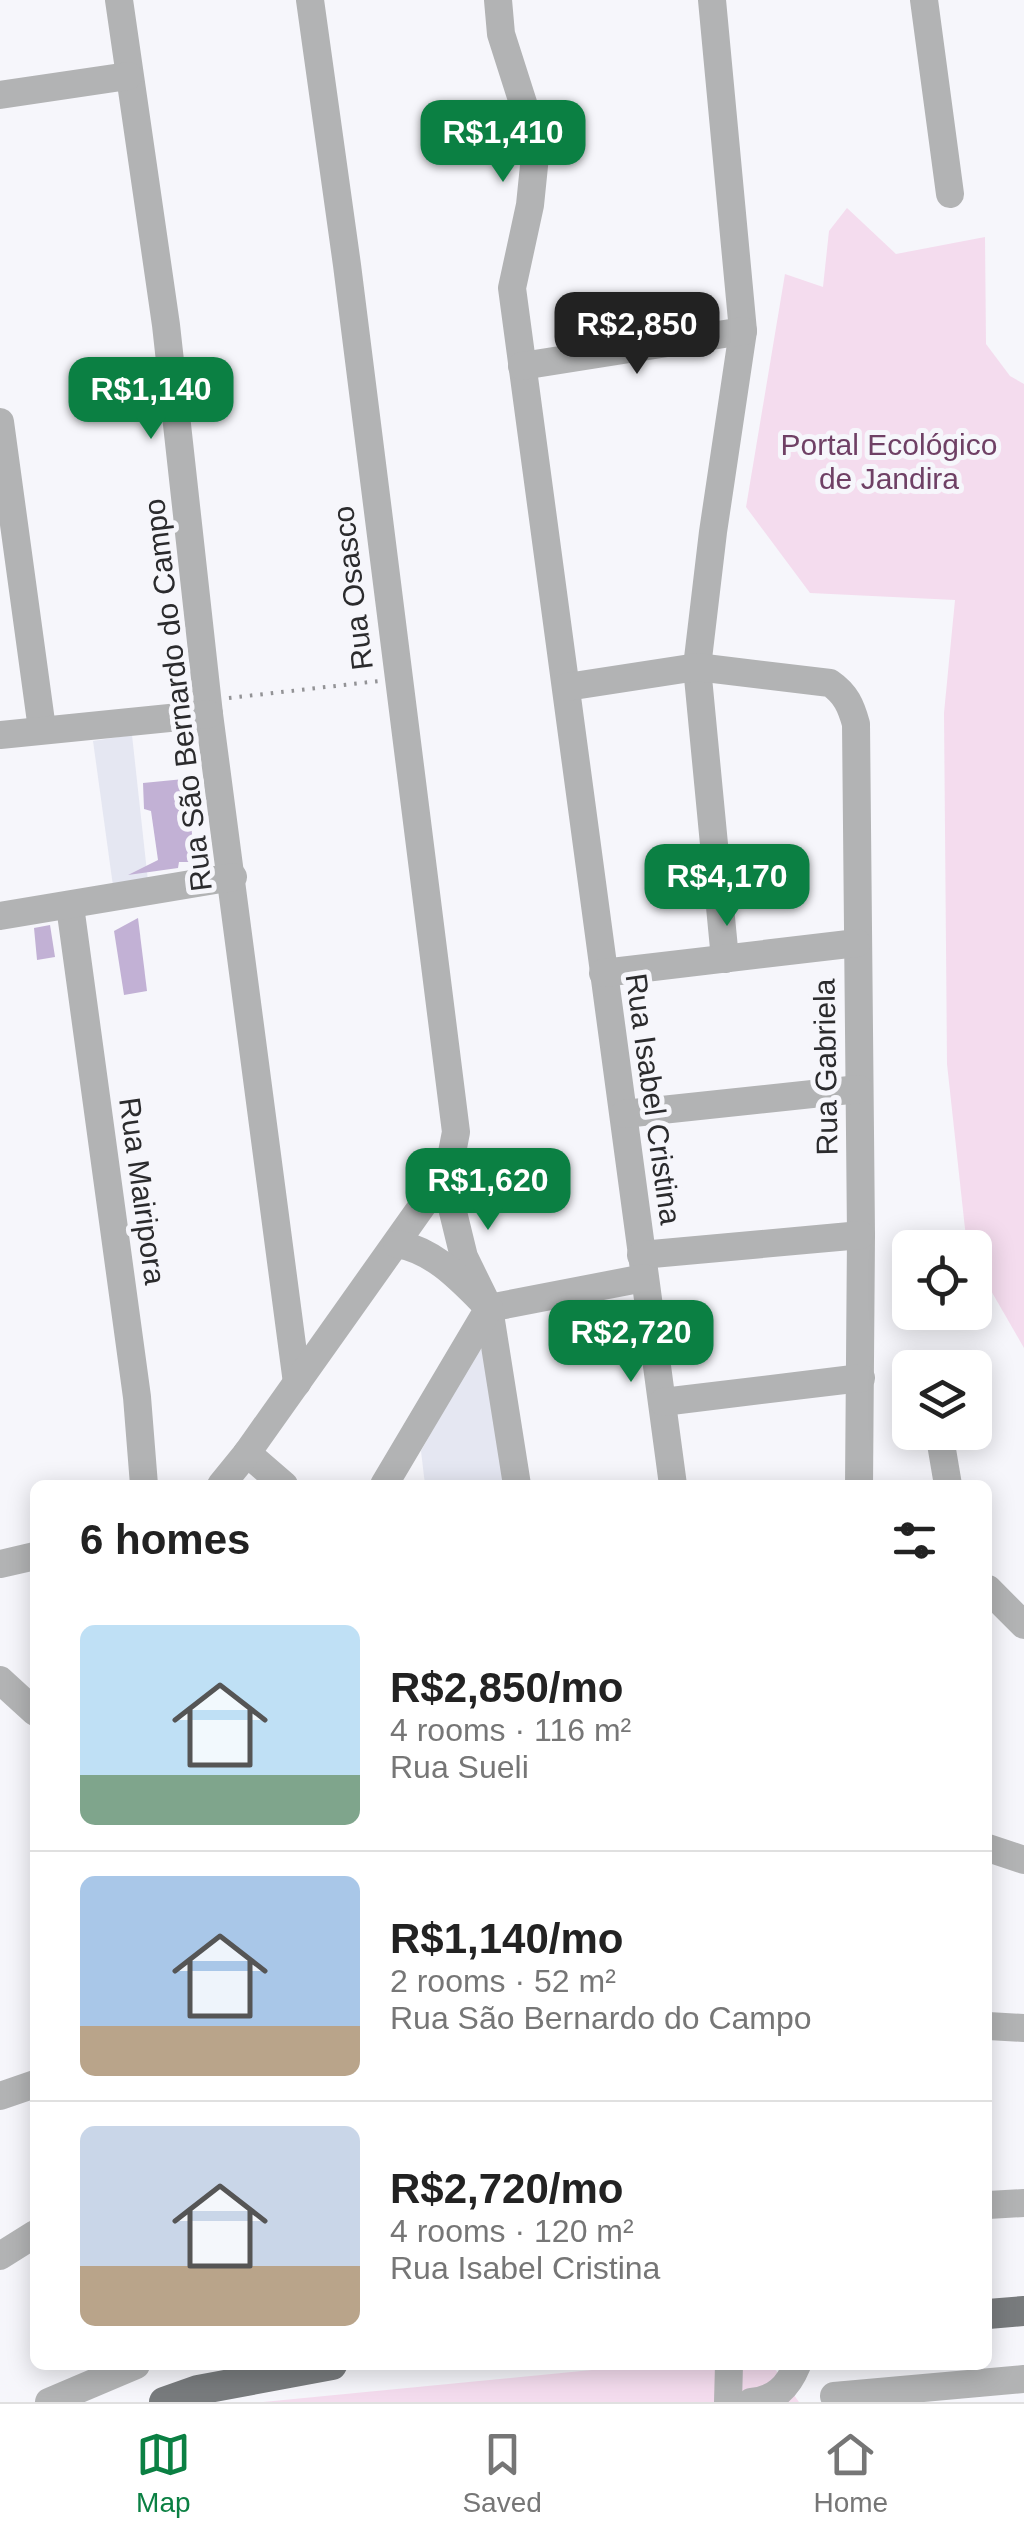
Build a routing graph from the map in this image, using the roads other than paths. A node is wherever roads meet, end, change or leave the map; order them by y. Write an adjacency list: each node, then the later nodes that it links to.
1 (118, 0): 6 (street, Rua São Bernardo do Campo)
2 (310, 0): 25 (street, Rua Osasco)
3 (498, 0): 10 (street, Rua Isabel Cristina)
4 (712, 0): 9 (street)
5 (924, 0): 8 (street)
6 (128, 76): 7 (street); 14 (street, Rua São Bernardo do Campo)
7 (0, 95)
8 (950, 194)
9 (743, 331): 10 (street); 12 (street)
10 (522, 366): 13 (street, Rua Isabel Cristina)
11 (0, 422): 15 (street)
12 (697, 666): 13 (street, Rua Gabriela); 20 (street, Rua Gabriela); 21 (street)
13 (567, 686): 22 (street, Rua Isabel Cristina)
14 (209, 707): 15 (street); 17 (street, Rua São Bernardo do Campo)
15 (42, 730): 16 (street)
16 (0, 735)
17 (233, 877): 18 (street); 31 (street, Rua São Bernardo do Campo)
18 (70, 906): 19 (street); 35 (street, Rua Mairipora)
19 (0, 916)
20 (857, 943): 21 (street); 23 (street, Rua Gabriela)
21 (725, 958): 22 (street)
22 (603, 973): 24 (street, Rua Isabel Cristina)
23 (859, 1089): 24 (street); 26 (street, Rua Gabriela)
24 (624, 1114): 28 (street, Rua Isabel Cristina)
25 (449, 1168): 27 (street, Rua Osasco); 29 (street, Rua Osasco)
26 (861, 1235): 28 (street); 30 (street, Rua Gabriela)
27 (396, 1244): 29 (street); 31 (street, Rua Osasco)
28 (642, 1266): 29 (street); 32 (street, Rua Isabel Cristina)
29 (490, 1308): 38 (street); 39 (street, Rua Osasco)
30 (861, 1378): 32 (street); 41 (street, Rua Gabriela)
31 (296, 1383): 34 (street, Rua Osasco)
32 (662, 1402): 40 (street, Rua Isabel Cristina)
33 (943, 1450): 42 (street)
34 (247, 1453): 36 (street, Rua Osasco); 37 (street)
35 (144, 1480)
36 (225, 1480)
37 (278, 1480)
38 (387, 1480)
39 (516, 1480)
40 (672, 1480)
41 (858, 1480)
42 (947, 1480)
43 (30, 1557): 44 (street)
44 (0, 1564)
45 (992, 1593): 46 (street)
46 (1024, 1625)
47 (0, 1680): 48 (street)
48 (30, 1707)
49 (992, 1849): 50 (street)
50 (1024, 1860)
51 (992, 2026): 52 (street)
52 (1024, 2028)
53 (30, 2086): 54 (street)
54 (0, 2096)
55 (1024, 2203): 56 (street)
56 (992, 2205)
57 (30, 2237): 58 (street)
58 (0, 2256)
59 (1024, 2311): 60 (main road)
60 (992, 2315)
61 (992, 2317): 62 (street)
62 (1024, 2323)
63 (123, 2370): 70 (street)
64 (305, 2370): 71 (main road)
65 (729, 2370): 72 (street)
66 (793, 2370): 69 (street)
67 (1024, 2379): 68 (street)
68 (834, 2396)
69 (767, 2401): 73 (street)
70 (49, 2402)
71 (164, 2402)
72 (728, 2402)
73 (751, 2402)

